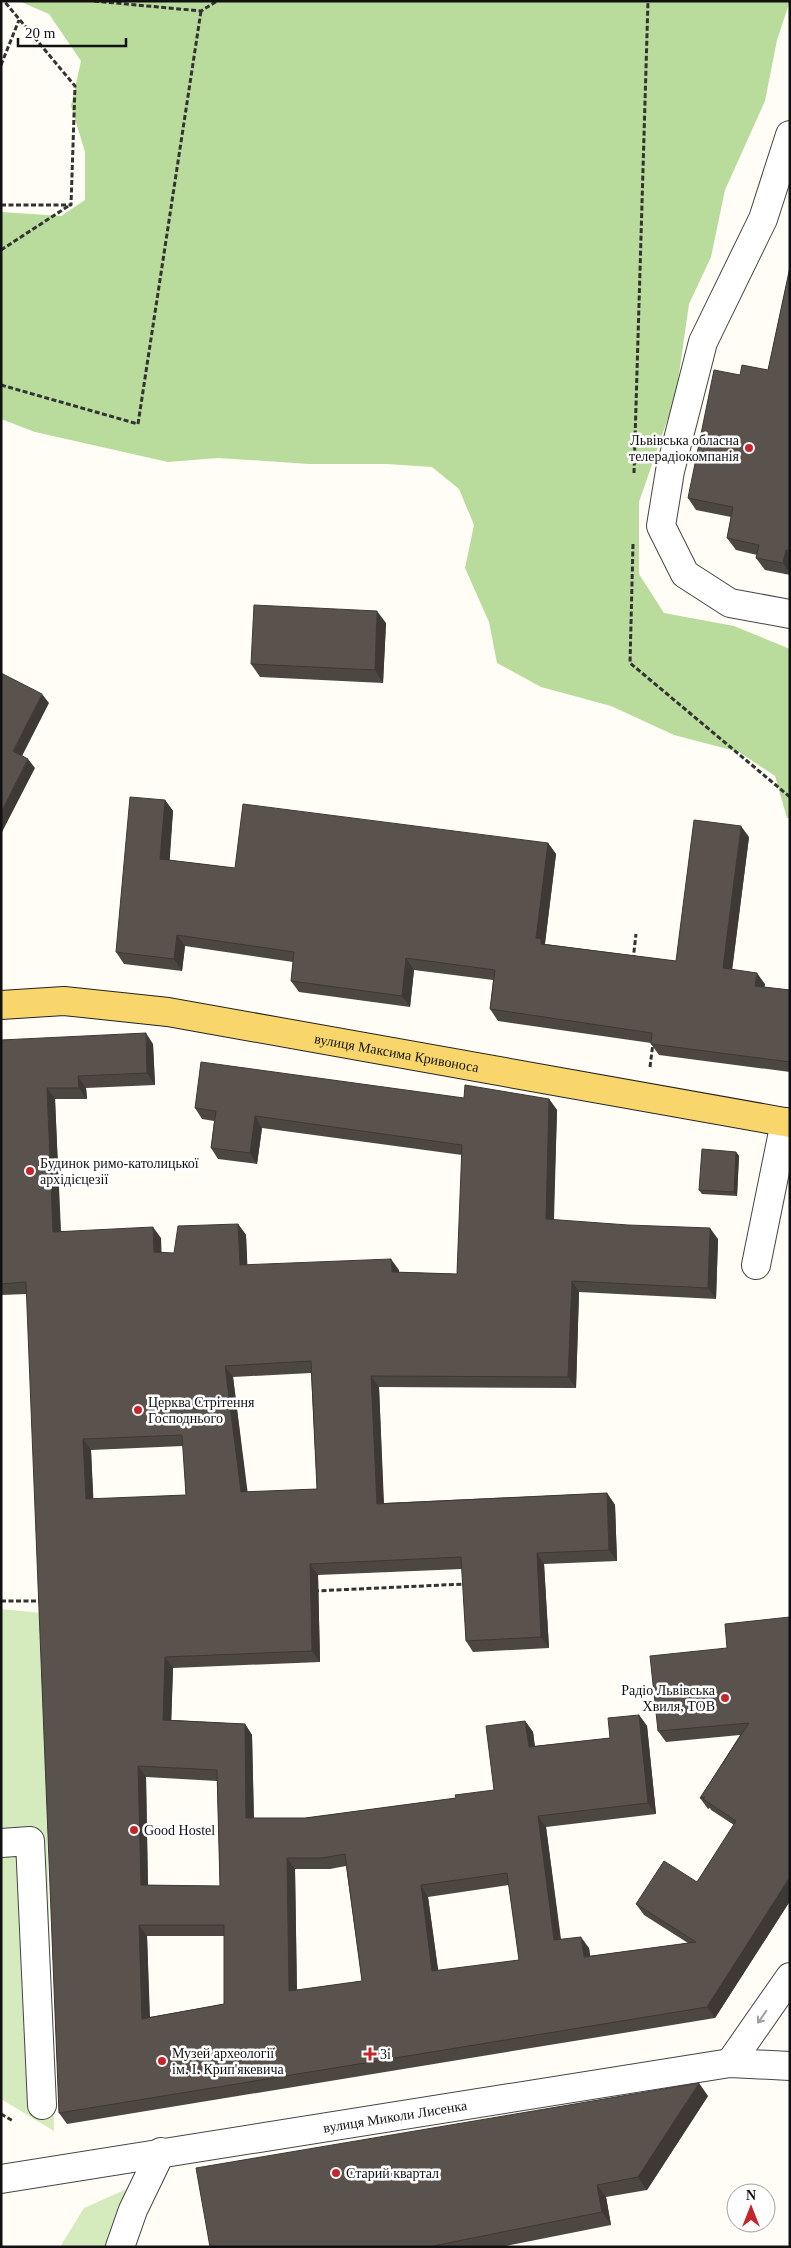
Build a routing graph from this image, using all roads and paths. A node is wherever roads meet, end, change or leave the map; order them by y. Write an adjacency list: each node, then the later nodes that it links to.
1 (4, 1): 5 (path)
2 (94, 1): 4 (path)
3 (217, 1): 4 (path)
4 (201, 11): 11 (path)
5 (19, 20): 6 (path); 9 (path)
6 (1, 65)
7 (790, 136): 12 (street)
8 (1, 205): 9 (path)
9 (71, 205): 10 (path)
10 (1, 250)
11 (1, 385)
12 (790, 614)
13 (636, 934): 14 (path)
14 (640, 961)
15 (1, 1005): 18 (main road, вулиця Максима Кривоноса)
16 (654, 1041): 17 (path)
17 (650, 1070)
18 (787, 1122): 19 (street)
19 (756, 1265)
20 (470, 1584): 21 (path)
21 (312, 1591)
22 (1, 1601): 23 (path)
23 (47, 1602)
24 (1, 1843): 28 (street)
25 (790, 1976): 26 (street, one-way to 26)
26 (730, 2063): 27 (street, вулиця Миколи Лисенка); 29 (street, вулиця Миколи Лисенка)
27 (790, 2066)
28 (42, 2105)
29 (161, 2152): 30 (street, вулиця Миколи Лисенка); 31 (street)
30 (1, 2178)
31 (120, 2247)

